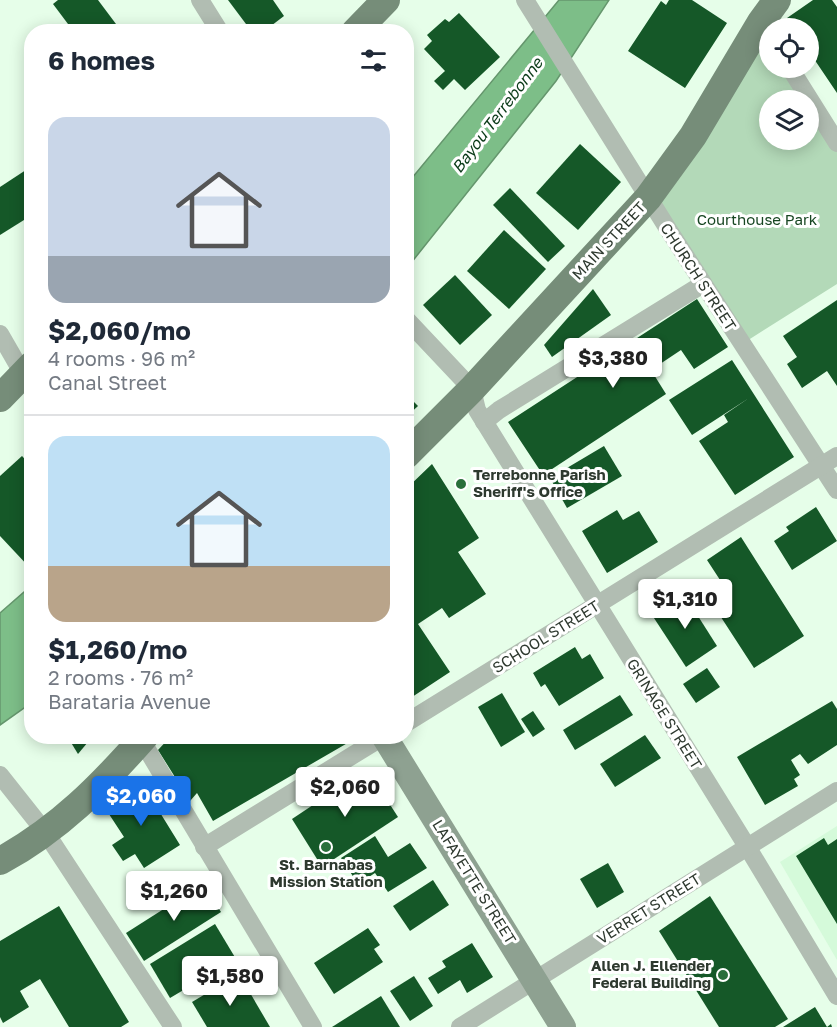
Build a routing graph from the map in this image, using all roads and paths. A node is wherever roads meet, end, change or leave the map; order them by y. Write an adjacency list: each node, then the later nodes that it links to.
1 (200, 0): 4 (street)
2 (386, 0): 5 (main road)
3 (525, 0): 9 (street, CHURCH STREET)
4 (215, 24)
5 (363, 24)
6 (759, 34): 9 (main road, MAIN STREET)
7 (796, 78): 8 (street)
8 (837, 143)
9 (648, 198): 10 (street, CHURCH STREET); 15 (main road, MAIN STREET)
10 (703, 284): 17 (street); 19 (street, CHURCH STREET)
11 (414, 327): 15 (street, GRINAGE STREET)
12 (0, 334): 13 (street)
13 (24, 366)
14 (24, 373): 16 (main road)
15 (472, 389): 17 (street, GRINAGE STREET); 18 (main road, MAIN STREET)
16 (0, 398)
17 (484, 422): 21 (street, GRINAGE STREET)
18 (414, 446)
19 (829, 461): 20 (street, CHURCH STREET); 21 (street, SCHOOL STREET)
20 (837, 490)
21 (596, 606): 22 (street, SCHOOL STREET); 31 (street, GRINAGE STREET)
22 (414, 718)
23 (139, 744): 29 (main road)
24 (147, 744): 30 (street)
25 (371, 744): 30 (street)
26 (389, 744): 33 (street, LAFAYETTE STREET)
27 (0, 775): 29 (street)
28 (837, 791): 31 (street, VERRET STREET)
29 (46, 833): 32 (main road); 35 (street)
30 (204, 848): 36 (street)
31 (748, 848): 33 (street, VERRET STREET); 34 (street, GRINAGE STREET)
32 (0, 861)
33 (534, 981): 37 (street, VERRET STREET); 38 (street, LAFAYETTE STREET)
34 (837, 996)
35 (173, 1027)
36 (313, 1027)
37 (460, 1027)
38 (563, 1027)

